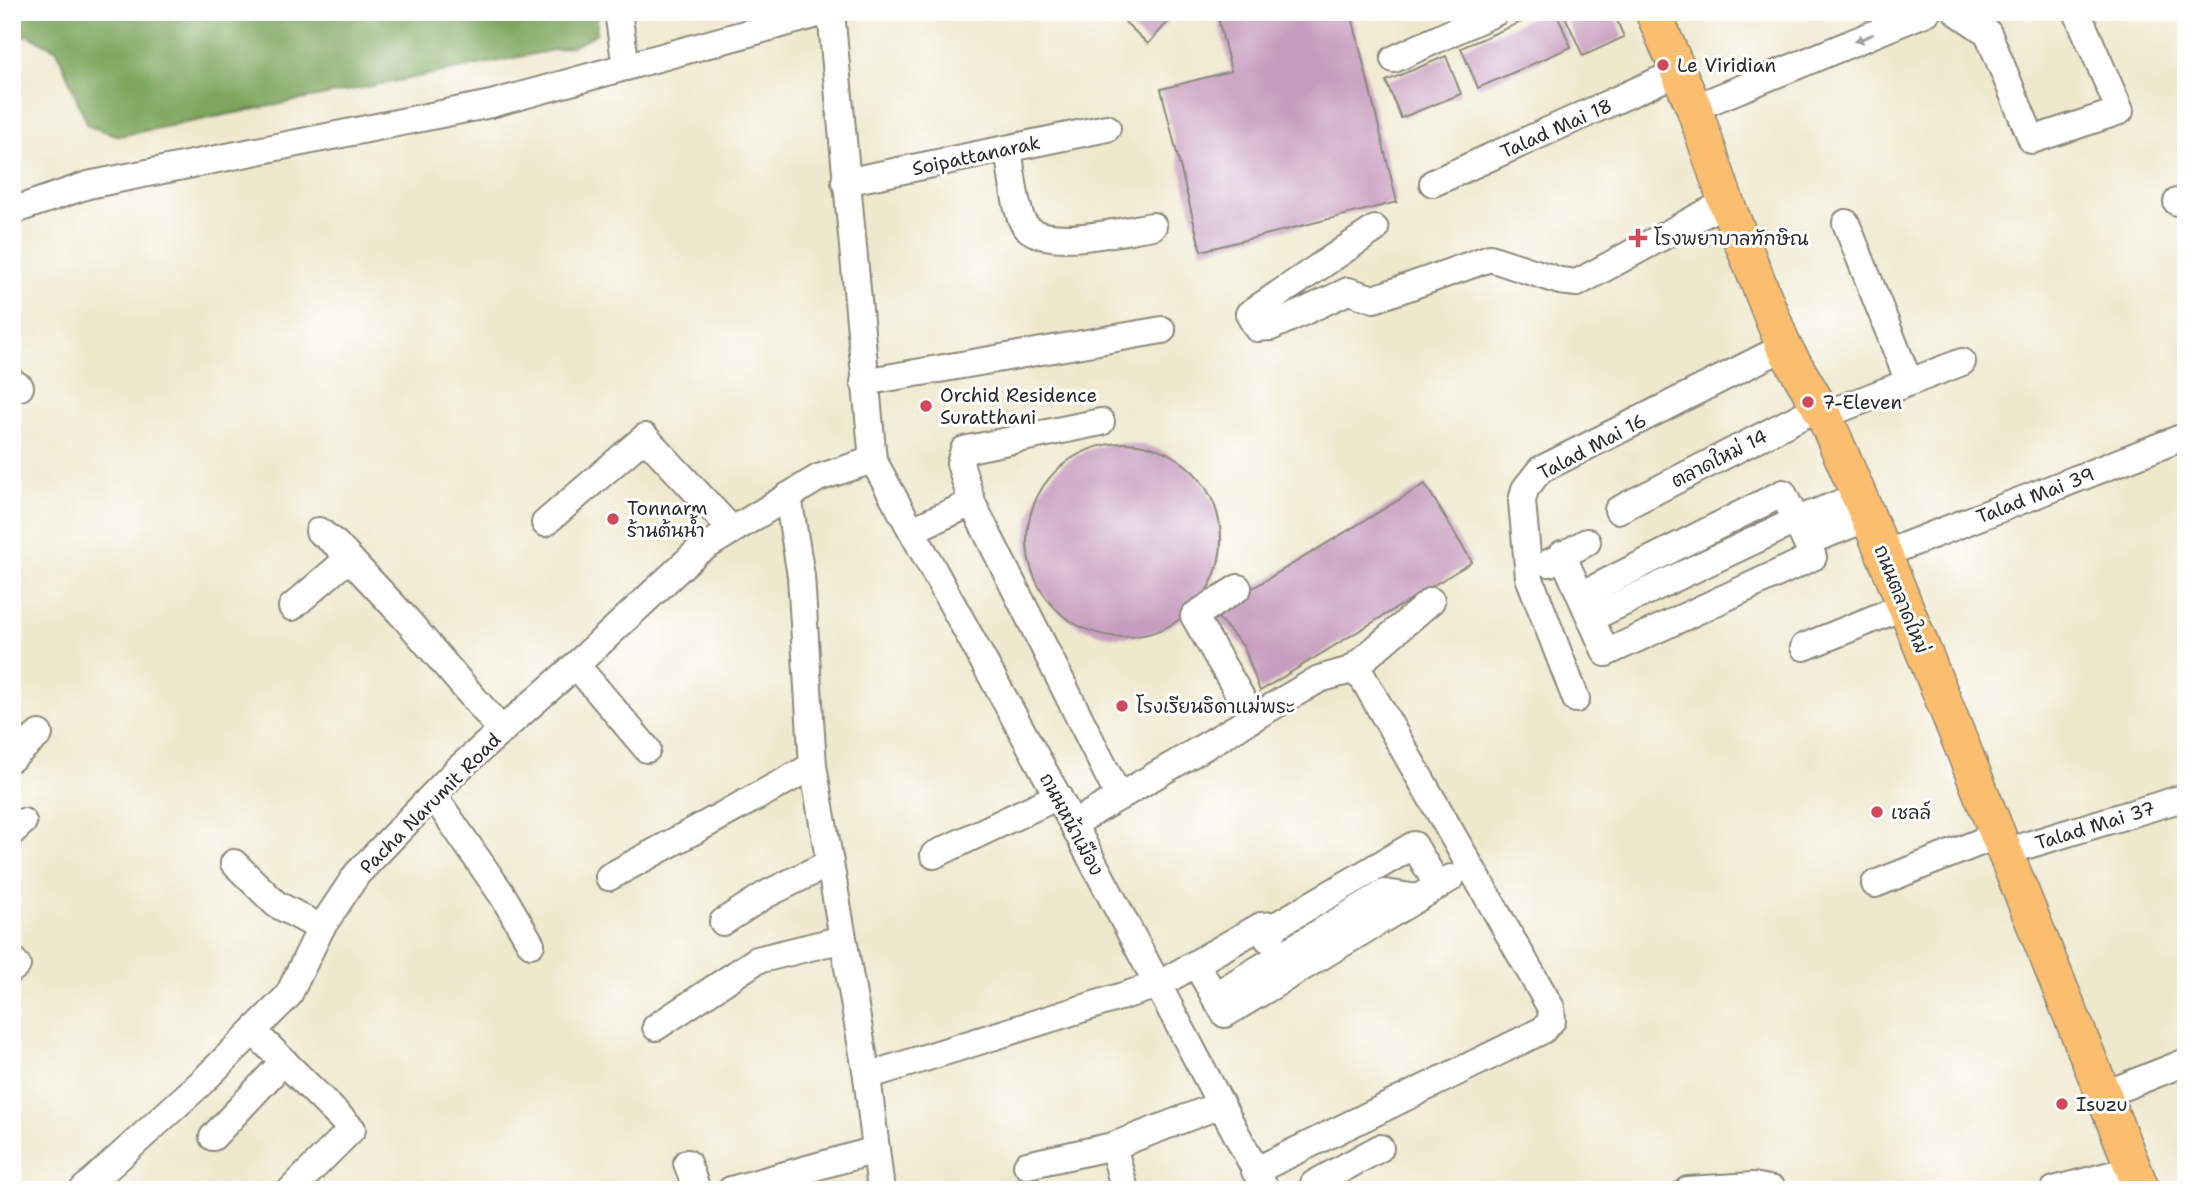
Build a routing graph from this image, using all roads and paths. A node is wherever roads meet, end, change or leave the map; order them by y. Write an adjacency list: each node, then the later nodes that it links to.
1 (618, 12): 10 (street)
2 (825, 12): 10 (street)
3 (831, 12): 15 (street)
4 (1496, 12): 9 (street)
5 (1653, 12): 11 (main road, ถนนตลาดใหม่)
6 (1927, 12): 12 (street, one-way to 12)
7 (1957, 12): 8 (street)
8 (2077, 12)
9 (1394, 59)
10 (626, 67): 18 (street)
11 (1678, 72): 12 (main road, ถนนตลาดใหม่); 16 (street, Talad Mai 18)
12 (1694, 108): 17 (main road, ถนนตลาดใหม่)
13 (1107, 128): 14 (street, Soipattanarak)
14 (1008, 149): 15 (street, Soipattanarak); 20 (street)
15 (845, 182): 25 (street)
16 (1433, 183)
17 (1726, 202): 21 (street); 23 (main road, ถนนตลาดใหม่)
18 (12, 211)
19 (1846, 223): 26 (street)
20 (1153, 226)
21 (1376, 229)
22 (1162, 330): 25 (street)
23 (1784, 347): 27 (main road, ถนนตลาดใหม่); 44 (street, Talad Mai 16)
24 (1962, 362): 26 (street, ตลาดใหม่ 14)
25 (864, 382): 30 (street)
26 (1909, 382): 27 (street, ตลาดใหม่ 14)
27 (1821, 411): 33 (main road, ถนนตลาดใหม่); 34 (street, ตลาดใหม่ 14)
28 (1101, 422): 32 (street)
29 (2186, 436): 42 (street, Talad Mai 39)
30 (873, 460): 31 (street, Pacha Narumit Road); 37 (street, ถนนหน้าเมือง)
31 (788, 496): 36 (street, Pacha Narumit Road); 59 (street)
32 (971, 503): 37 (street); 62 (street)
33 (1863, 507): 39 (street); 42 (main road, ถนนตลาดใหม่)
34 (1618, 510)
35 (545, 523): 36 (street)
36 (732, 529): 51 (street, Pacha Narumit Road)
37 (912, 530): 61 (street, ถนนหน้าเมือง)
38 (319, 531): 43 (street)
39 (1802, 531): 49 (street); 49 (street)
40 (1587, 542): 41 (street)
41 (1562, 554): 44 (street); 49 (street)
42 (1884, 554): 47 (main road, ถนนตลาดใหม่)
43 (349, 558): 48 (street); 55 (street)
44 (1529, 577): 53 (street, Talad Mai 16)
45 (1238, 588): 54 (street)
46 (1431, 601): 52 (street)
47 (1905, 606): 50 (street); 65 (main road, ถนนตลาดใหม่)
48 (292, 607)
49 (1586, 607)
50 (1804, 647)
51 (576, 665): 55 (street, Pacha Narumit Road); 57 (street)
52 (1351, 670): 54 (street); 69 (street)
53 (1576, 699)
54 (1252, 718): 62 (street)
55 (502, 730): 60 (street, Pacha Narumit Road)
56 (39, 734): 58 (street)
57 (647, 750)
58 (12, 758)
59 (813, 766): 68 (street); 70 (street)
60 (433, 795): 75 (street, Pacha Narumit Road); 77 (street)
61 (1058, 796): 64 (street, ถนนหน้าเมือง); 66 (street)
62 (1119, 797): 64 (street)
63 (2186, 797): 65 (street, Talad Mai 37)
64 (1073, 824): 81 (street, ถนนหน้าเมือง)
65 (2001, 844): 71 (street, Talad Mai 37); 87 (main road, ถนนตลาดใหม่)
66 (934, 855)
67 (234, 863): 75 (street)
68 (830, 863): 73 (street); 76 (street)
69 (1471, 868): 72 (street); 96 (street)
70 (609, 877)
71 (1875, 884)
72 (1428, 892): 74 (street); 80 (street)
73 (723, 922)
74 (1278, 925): 80 (street); 81 (street)
75 (321, 928): 83 (street, Pacha Narumit Road)
76 (843, 939): 82 (street); 86 (street)
77 (531, 944)
78 (12, 958): 79 (street)
79 (12, 969)
80 (1208, 986): 81 (street)
81 (1161, 991): 86 (street); 88 (street, ถนนหน้าเมือง)
82 (656, 1027)
83 (253, 1031): 84 (street); 97 (street, Pacha Narumit Road)
84 (284, 1061): 89 (street); 98 (street)
85 (2186, 1062): 87 (street)
86 (867, 1076): 92 (street)
87 (2103, 1095): 95 (main road, ถนนตลาดใหม่)
88 (1220, 1105): 90 (street); 96 (street, ถนนหน้าเมือง)
89 (213, 1137)
90 (1112, 1146): 94 (street); 102 (street)
91 (1381, 1148): 103 (street)
92 (876, 1150): 100 (street); 101 (street)
93 (687, 1163): 99 (street)
94 (1027, 1166)
95 (2137, 1179): 106 (street)
96 (1260, 1180)
97 (90, 1188)
98 (290, 1190)
99 (697, 1190)
100 (731, 1190)
101 (881, 1190)
102 (1125, 1190)
103 (1317, 1190)
104 (1688, 1190): 105 (street)
105 (1773, 1190)
106 (2054, 1190)

